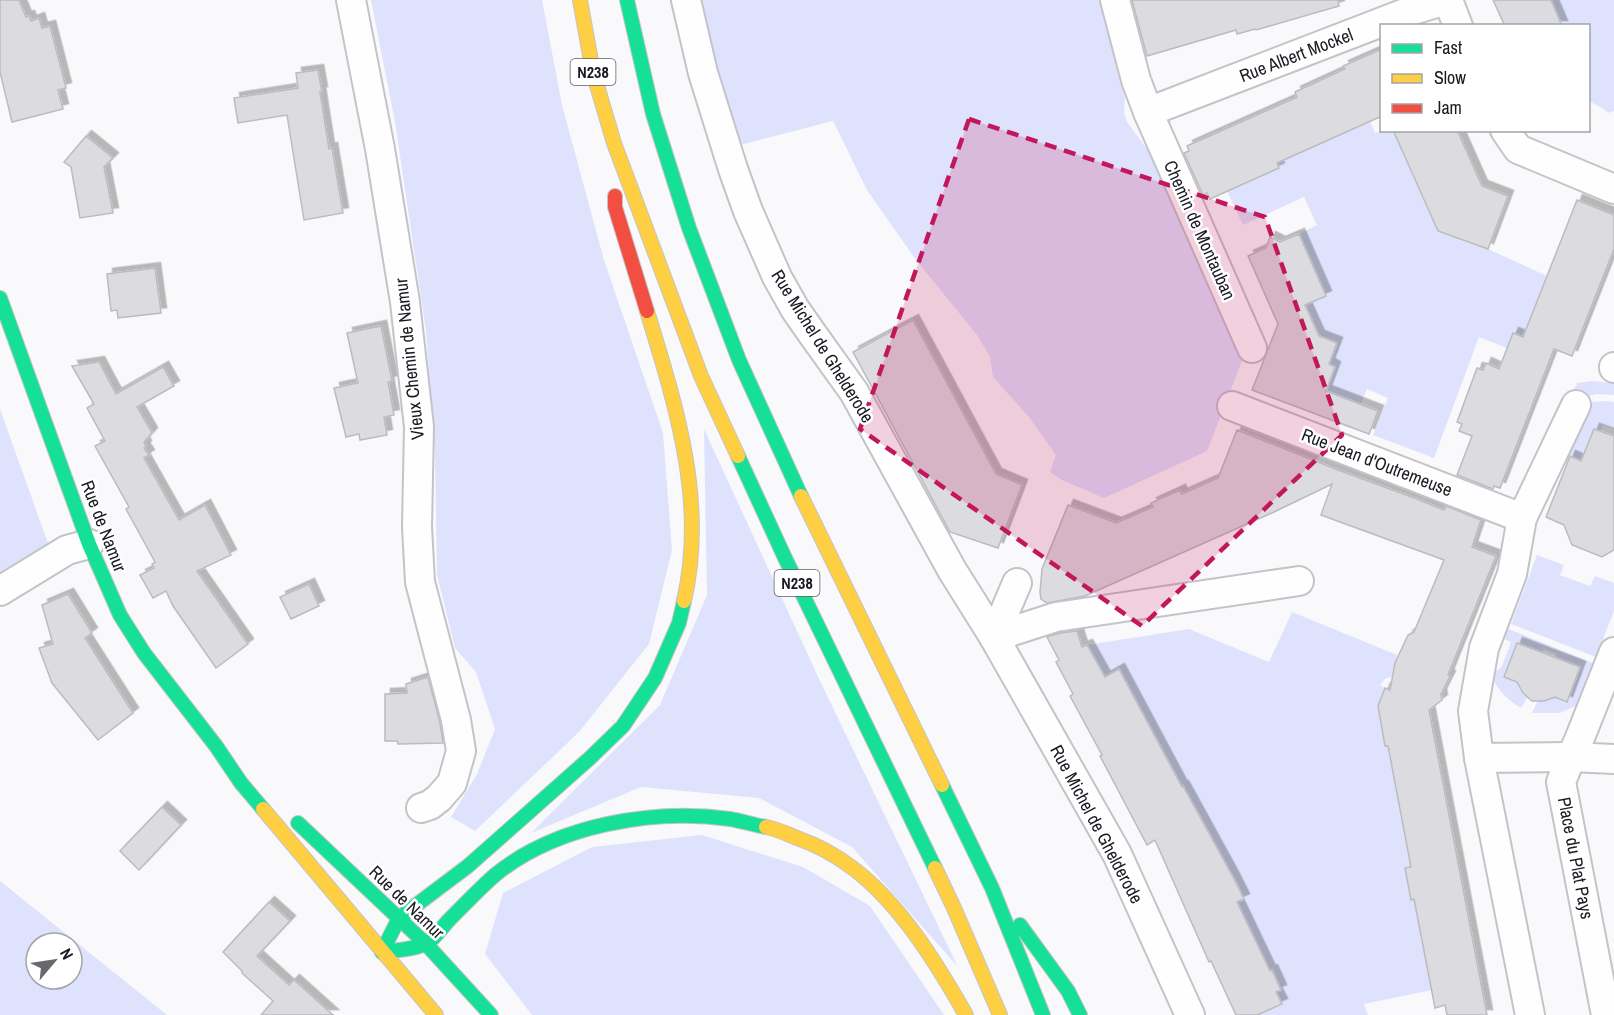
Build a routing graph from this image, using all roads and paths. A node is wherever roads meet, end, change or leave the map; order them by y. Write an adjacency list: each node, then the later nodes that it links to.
1 (351, 0): 28 (street, Vieux Chemin de Namur)
2 (580, 0): 10 (main road, N238)
3 (627, 0): 30 (main road, N238)
4 (686, 0): 21 (street, Rue Michel de Ghelderode)
5 (1115, 0): 8 (street, Chemin de Montauban)
6 (1447, 0): 7 (street); 8 (street, Rue Albert Mockel)
7 (1457, 24)
8 (1148, 112): 13 (street, Chemin de Montauban)
9 (1506, 132): 11 (street)
10 (614, 143): 31 (main road); 37 (main road, N238)
11 (1614, 189)
12 (0, 298): 17 (main road, Rue de Namur)
13 (1252, 348)
14 (1576, 405): 16 (street)
15 (1232, 406): 16 (street, Rue Jean d'Outremeuse)
16 (1522, 518): 25 (street)
17 (89, 544): 20 (street); 23 (main road, Rue de Namur)
18 (1299, 581): 21 (street)
19 (1017, 583): 21 (street)
20 (0, 591)
21 (994, 637): 40 (street, Rue Michel de Ghelderode)
22 (1614, 652): 24 (street, Place du Plat Pays)
23 (216, 746): 27 (main road, Rue de Namur); 33 (main road, Rue de Namur)
24 (1570, 757): 25 (street); 26 (street); 42 (street, Place du Plat Pays)
25 (1479, 758): 41 (street)
26 (1614, 759)
27 (268, 795)
28 (421, 808)
29 (286, 811): 31 (main road, Rue de Namur)
30 (992, 888): 38 (main road, N238); 39 (main road)
31 (399, 918): 32 (main road, Rue de Namur); 33 (main road)
32 (426, 944): 33 (main road); 35 (main road, Rue de Namur); 36 (main road)
33 (382, 952): 34 (main road, Rue de Namur)
34 (435, 1015)
35 (491, 1015)
36 (966, 1015)
37 (1000, 1015)
38 (1043, 1015)
39 (1080, 1015)
40 (1190, 1015)
41 (1530, 1015)
42 (1606, 1015)

